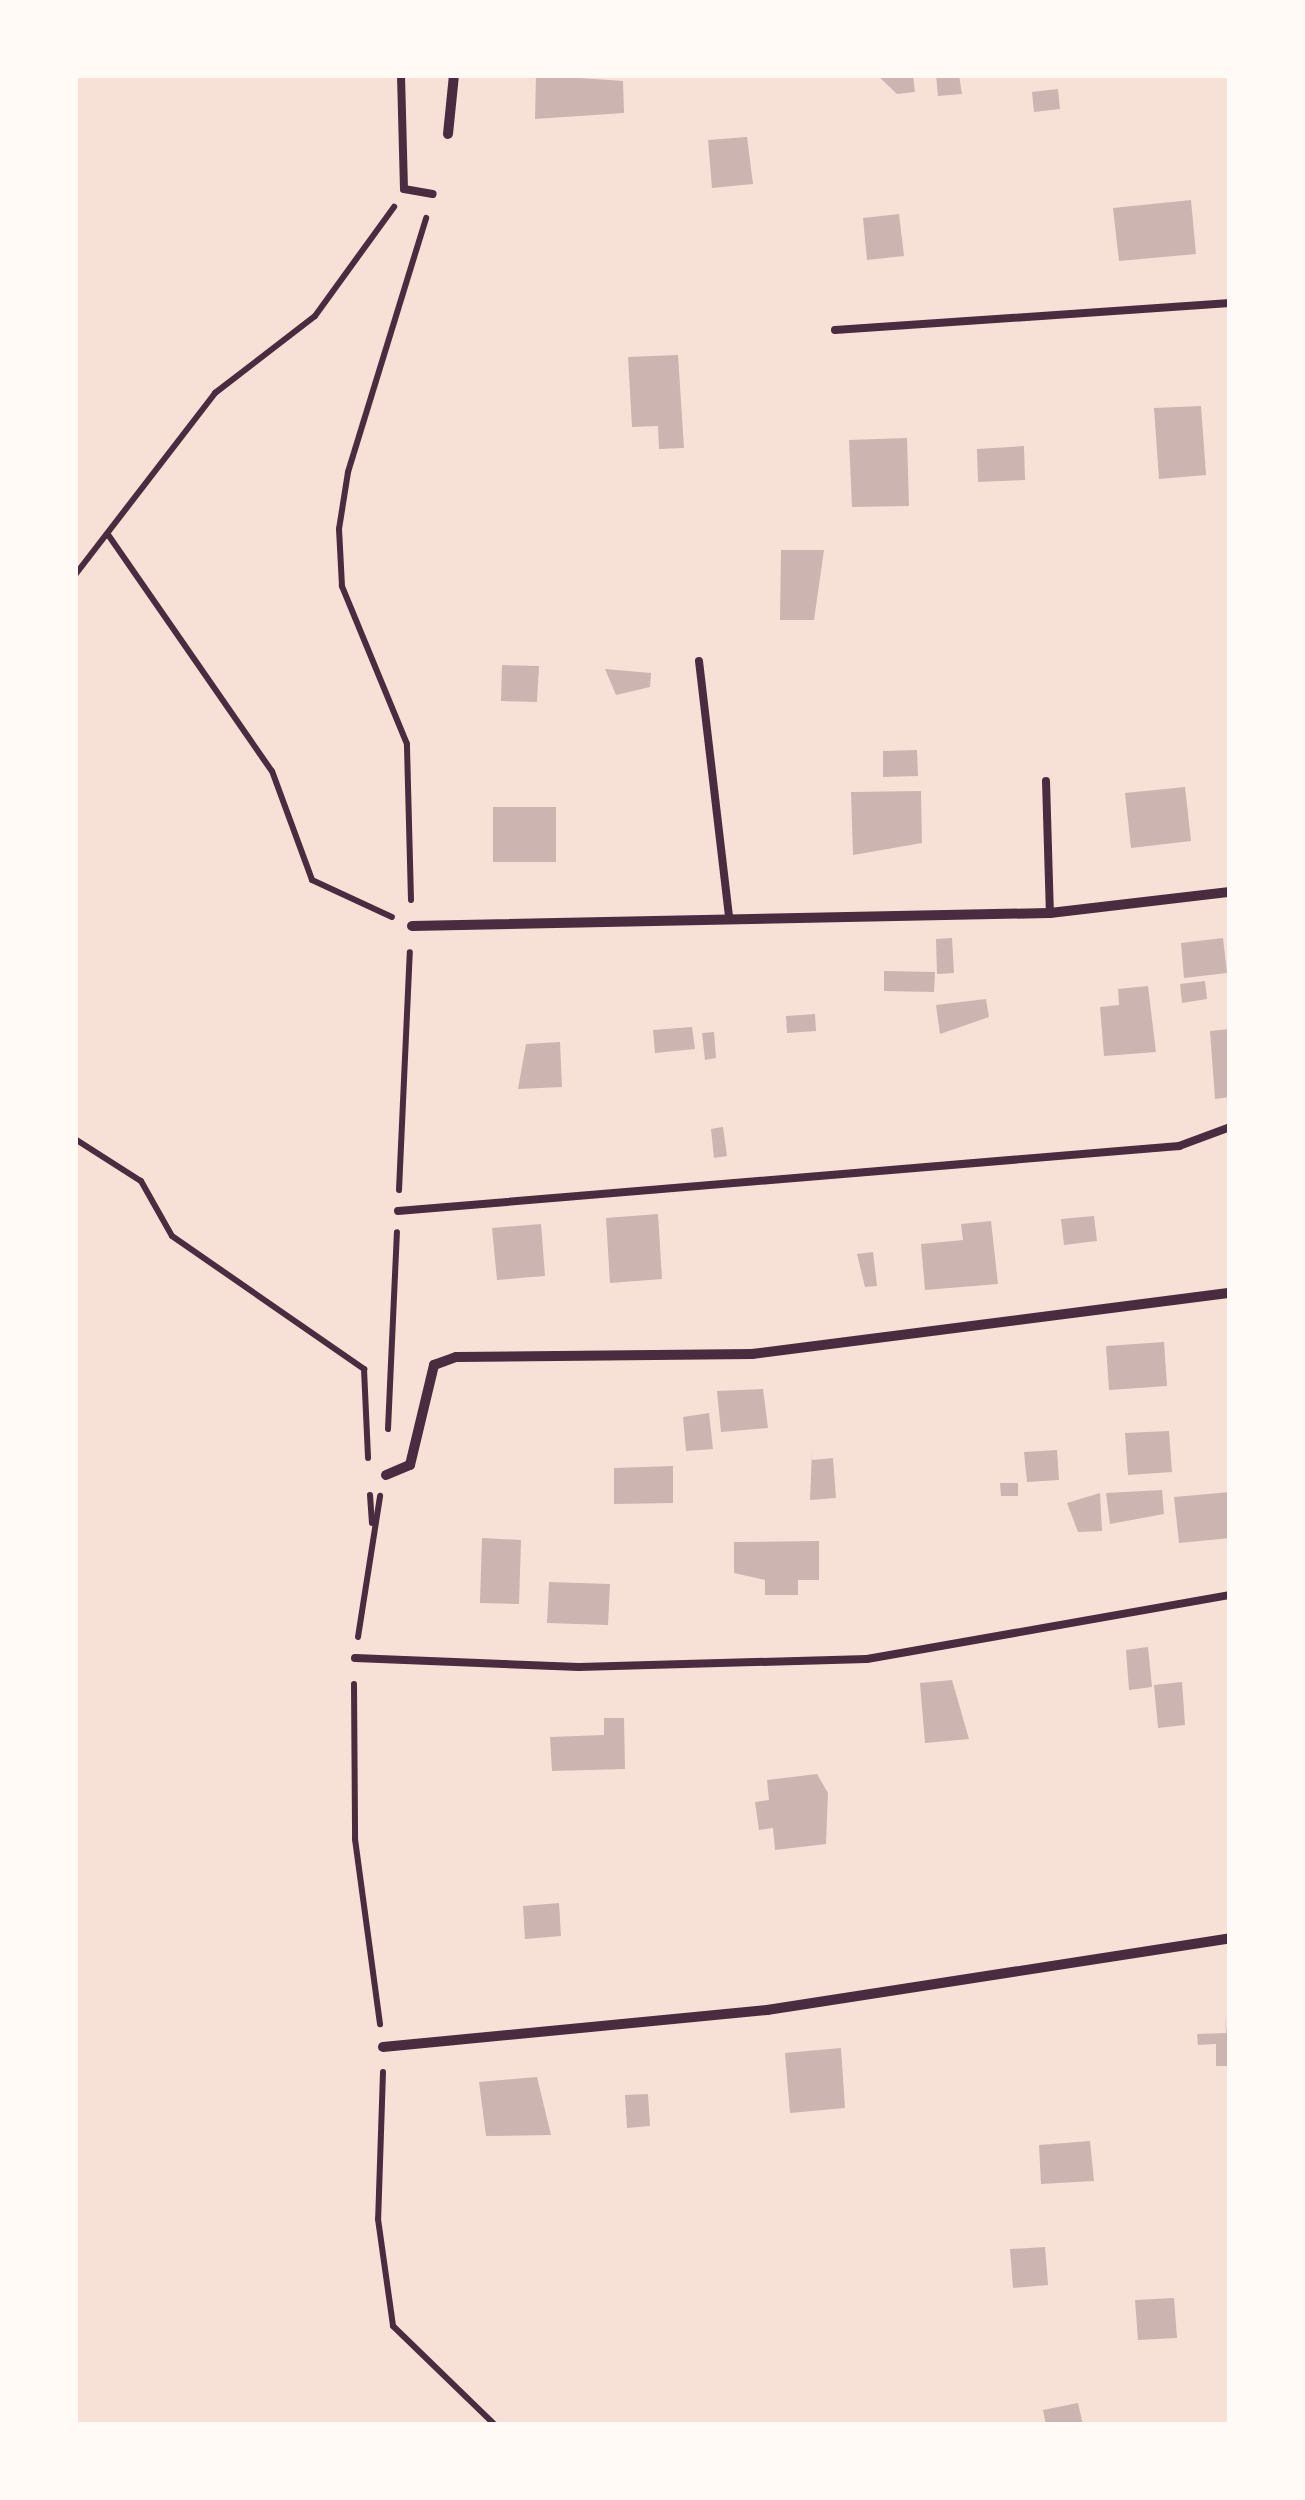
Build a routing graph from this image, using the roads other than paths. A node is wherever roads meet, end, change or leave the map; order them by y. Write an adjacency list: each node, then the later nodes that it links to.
1 (400, 75): 4 (lane)
2 (454, 75): 3 (street)
3 (448, 134)
4 (434, 194)
5 (1230, 303): 6 (lane)
6 (835, 330)
7 (699, 661): 11 (lane)
8 (1046, 782): 10 (lane)
9 (1230, 892): 10 (street)
10 (1050, 913): 11 (street)
11 (729, 918): 12 (street)
12 (412, 926)
13 (1230, 1127): 14 (lane)
14 (398, 1211)
15 (1230, 1293): 16 (street)
16 (386, 1476)
17 (1230, 1595): 18 (lane)
18 (355, 1658)
19 (1230, 1938): 20 (street)
20 (383, 2047)

